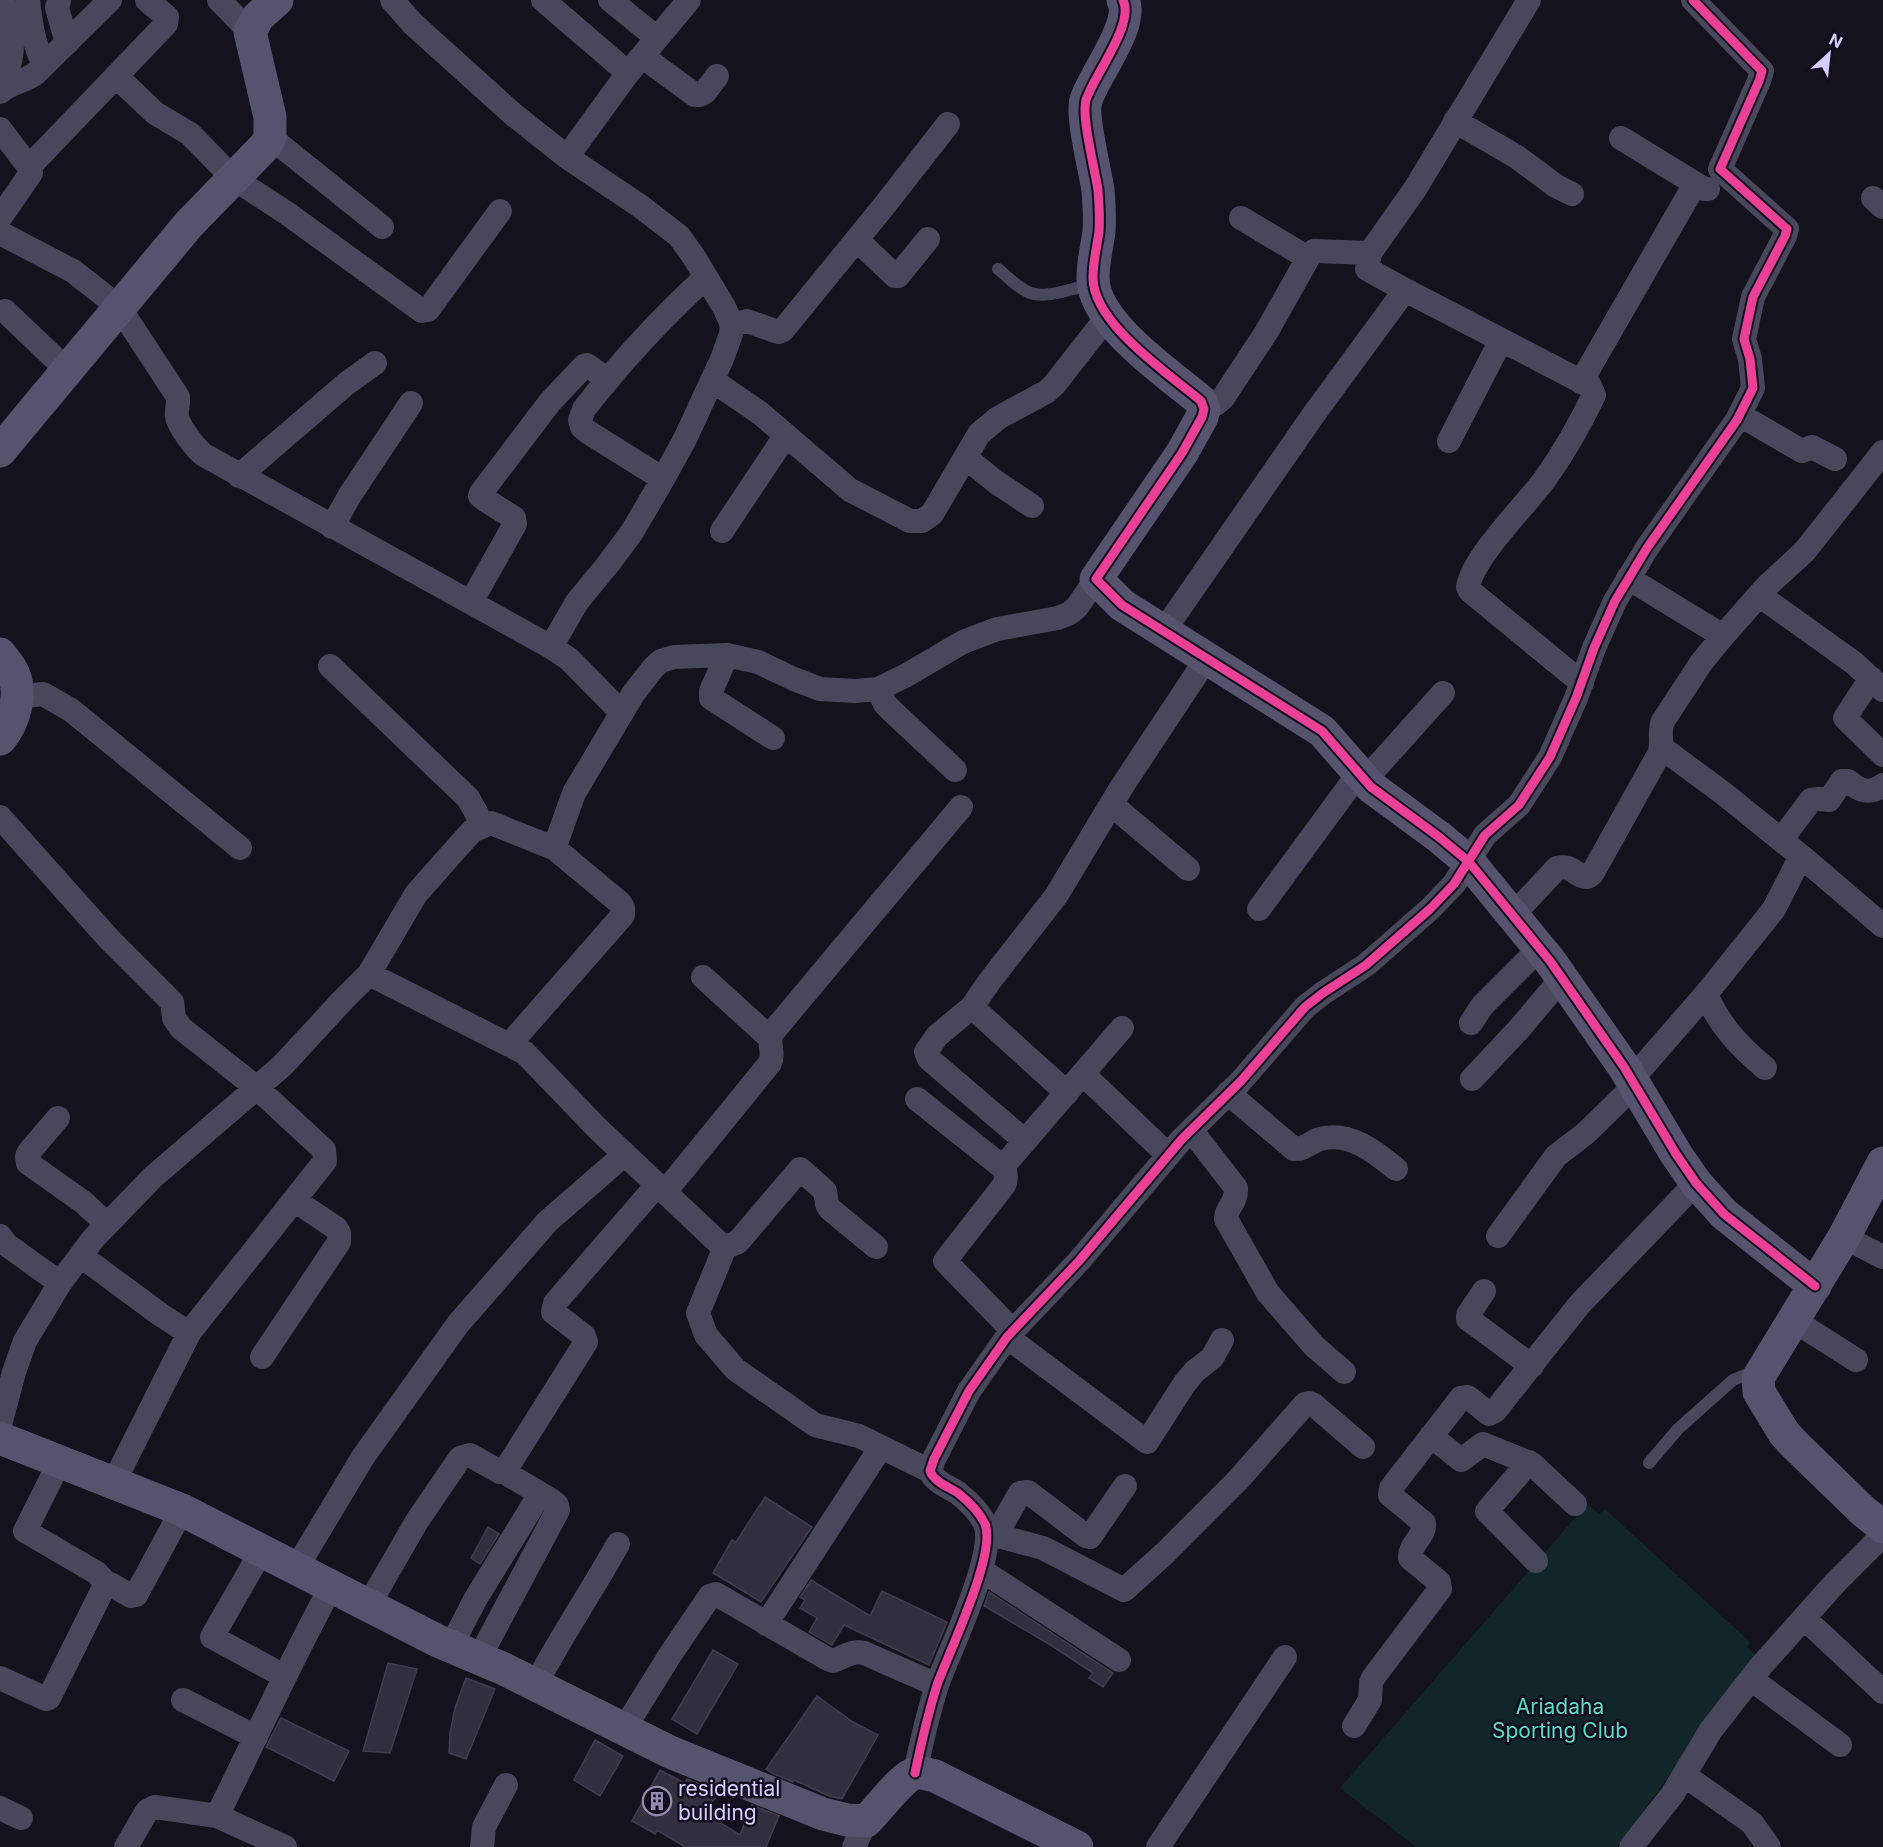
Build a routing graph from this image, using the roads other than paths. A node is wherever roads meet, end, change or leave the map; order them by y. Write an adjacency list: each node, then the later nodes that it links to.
1 (3, 0): 21 (street)
2 (28, 0): 18 (street)
3 (59, 0): 16 (street)
4 (110, 0): 16 (street)
5 (147, 0): 19 (street)
6 (219, 0): 15 (street)
7 (277, 0): 15 (street)
8 (393, 0): 27 (street)
9 (543, 0): 17 (street)
10 (610, 0): 17 (street)
11 (689, 0): 17 (street)
12 (1123, 0): 44 (street)
13 (1528, 0): 22 (street)
14 (1692, 0): 29 (street)
15 (250, 32): 25 (street)
16 (67, 43): 18 (street)
17 (643, 56): 20 (street); 27 (street)
18 (44, 65): 21 (street)
19 (116, 76): 28 (street); 30 (street)
20 (717, 76)
21 (5, 78)
22 (1455, 122): 32 (street); 40 (street)
23 (948, 124): 39 (street)
24 (0, 129): 28 (street)
25 (270, 137): 30 (street); 36 (street)
26 (1621, 138): 31 (street)
27 (567, 157): 43 (street)
28 (29, 167): 34 (street)
29 (1720, 169): 31 (street); 58 (street)
30 (234, 178): 33 (street); 46 (street)
31 (1695, 184): 55 (street)
32 (1572, 194)
33 (500, 210)
34 (0, 218)
35 (1241, 218): 41 (street)
36 (382, 227)
37 (0, 232): 46 (street)
38 (928, 239): 39 (street)
39 (857, 240): 49 (street)
40 (1370, 253): 41 (street); 45 (street)
41 (1308, 258): 57 (street)
42 (998, 268): 44 (lane)
43 (705, 278): 49 (street); 53 (street)
44 (1094, 283): 48 (street)
45 (1405, 290): 50 (street); 74 (street)
46 (119, 308): 52 (street); 65 (street)
47 (5, 311): 52 (street)
48 (1108, 316): 57 (street); 63 (street)
49 (732, 325): 54 (street)
50 (1501, 340): 55 (street); 61 (street)
51 (375, 363): 65 (street)
52 (67, 370): 60 (street)
53 (607, 379): 66 (street); 73 (street)
54 (712, 380): 59 (street); 66 (street)
55 (1581, 382): 81 (street)
56 (411, 403): 68 (street)
57 (1204, 409): 71 (street)
58 (1740, 415): 64 (street); 70 (street)
59 (786, 435): 63 (street); 69 (street)
60 (3, 439)
61 (1449, 441)
62 (1883, 452): 72 (street)
63 (966, 458): 67 (street)
64 (1835, 459)
65 (239, 476): 68 (street)
66 (663, 479): 76 (street)
67 (1032, 506)
68 (332, 527): 73 (street)
69 (722, 531)
70 (1628, 578): 75 (street); 81 (street)
71 (1096, 579): 74 (street); 83 (street)
72 (1759, 596): 75 (street); 82 (street)
73 (471, 602): 76 (street)
74 (1163, 632): 79 (street)
75 (1723, 636): 89 (street)
76 (551, 646): 86 (street)
77 (0, 654): 85 (street)
78 (727, 655): 83 (street); 86 (street); 88 (street)
79 (1207, 658): 92 (street); 94 (street)
80 (330, 666): 97 (street)
81 (1581, 683): 102 (street)
82 (1877, 684): 90 (street)
83 (878, 688): 91 (street)
84 (1443, 693): 92 (street)
85 (16, 698): 87 (street); 100 (street)
86 (622, 713): 99 (street)
87 (0, 738)
88 (774, 738)
89 (1662, 748): 98 (street); 105 (street)
90 (1883, 754)
91 (955, 770)
92 (1362, 777): 102 (street); 104 (street)
93 (1883, 785): 98 (street)
94 (1111, 804): 103 (street); 112 (street)
95 (961, 807): 115 (street)
96 (0, 816): 121 (street)
97 (481, 827): 99 (street); 108 (street)
98 (1781, 840): 101 (street)
99 (553, 847): 116 (street)
100 (240, 848)
101 (1801, 856): 106 (street); 111 (street)
102 (1469, 862): 105 (street); 123 (street)
103 (1188, 869)
104 (1259, 909)
105 (1513, 915): 107 (street)
106 (1883, 926)
107 (1540, 948): 110 (street); 113 (street)
108 (369, 974): 116 (street); 121 (street)
109 (703, 976): 115 (street)
110 (1562, 978): 119 (street); 120 (street)
111 (1706, 994): 117 (street); 120 (street)
112 (972, 1007): 122 (street); 127 (street)
113 (1471, 1023)
114 (1122, 1028): 118 (street)
115 (770, 1038): 134 (street)
116 (509, 1045): 128 (street)
117 (1765, 1068)
118 (1083, 1074): 122 (street); 129 (street)
119 (1472, 1079)
120 (1633, 1083): 133 (street); 138 (street)
121 (257, 1088): 135 (street); 136 (street)
122 (1066, 1093): 127 (street)
123 (1228, 1093): 126 (street); 131 (street)
124 (917, 1099): 132 (street)
125 (58, 1118): 136 (street)
126 (1191, 1130): 129 (street); 154 (street)
127 (1025, 1141): 132 (street)
128 (625, 1154): 134 (street); 176 (street)
129 (1168, 1155): 149 (street)
130 (1883, 1163): 139 (street)
131 (1396, 1168)
132 (1005, 1169): 149 (street)
133 (1696, 1183): 145 (street); 153 (street)
134 (661, 1188): 141 (street); 165 (street)
135 (294, 1200): 148 (street); 151 (street)
136 (107, 1224): 142 (street)
137 (0, 1236): 144 (street)
138 (1498, 1236)
139 (1844, 1237): 143 (street); 145 (street)
140 (876, 1247): 141 (street)
141 (723, 1248): 159 (street)
142 (81, 1256): 144 (street); 148 (street)
143 (1883, 1257)
144 (60, 1283): 156 (street)
145 (1815, 1286): 147 (street)
146 (1484, 1291): 153 (street)
147 (1793, 1320): 152 (street); 155 (street)
148 (189, 1333): 166 (street)
149 (1010, 1334): 150 (street); 164 (street)
150 (1222, 1340)
151 (262, 1357)
152 (1856, 1360)
153 (1532, 1366): 157 (street)
154 (1344, 1372)
155 (1758, 1378): 163 (lane); 170 (street)
156 (0, 1425)
157 (1431, 1436): 162 (street); 193 (street)
158 (0, 1438): 161 (street)
159 (881, 1447): 164 (street); 182 (street)
160 (1364, 1447): 171 (street)
161 (60, 1461): 166 (street); 178 (street)
162 (1529, 1462): 168 (street); 175 (street)
163 (1649, 1463)
164 (930, 1471): 171 (street)
165 (504, 1472): 180 (street); 183 (street)
166 (114, 1482): 169 (street)
167 (1125, 1486): 171 (street)
168 (1575, 1504)
169 (182, 1510): 174 (street); 178 (street)
170 (1883, 1527)
171 (992, 1534): 177 (street)
172 (1883, 1535): 181 (street)
173 (618, 1544): 189 (street)
174 (262, 1550): 176 (street); 186 (street)
175 (1536, 1561)
176 (297, 1567): 179 (street)
177 (981, 1570): 185 (street); 190 (street)
178 (107, 1584): 187 (street)
179 (331, 1587): 180 (street); 186 (street)
180 (368, 1606): 183 (street)
181 (1804, 1618): 188 (street); 191 (street)
182 (766, 1624): 190 (street); 194 (street)
183 (465, 1652): 189 (street)
184 (1285, 1657): 206 (street)
185 (1119, 1660)
186 (284, 1676): 195 (street)
187 (0, 1678)
188 (1751, 1679): 196 (street); 198 (street)
189 (536, 1684): 194 (street)
190 (937, 1685): 197 (street)
191 (1883, 1692)
192 (183, 1700): 195 (street)
193 (1354, 1726)
194 (624, 1729): 201 (street)
195 (256, 1737): 200 (street)
196 (1840, 1745)
197 (915, 1773): 201 (street); 205 (street)
198 (1684, 1775): 207 (street); 208 (street)
199 (506, 1785): 204 (street)
200 (217, 1816): 202 (street); 203 (street)
201 (860, 1834)
202 (279, 1846)
203 (126, 1847)
204 (482, 1847)
205 (1077, 1847)
206 (1158, 1847)
207 (1631, 1847)
208 (1769, 1847)

